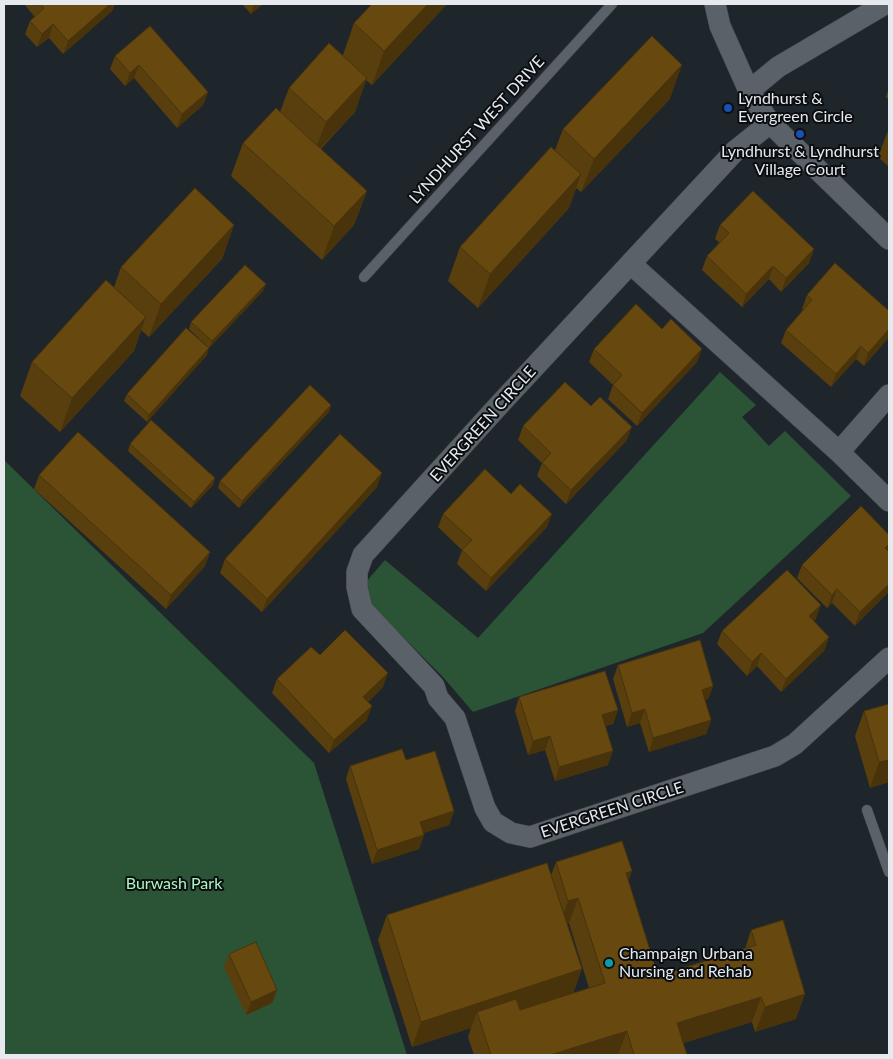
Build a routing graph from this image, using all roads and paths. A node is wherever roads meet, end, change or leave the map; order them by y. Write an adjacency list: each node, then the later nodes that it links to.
1 (612, 4): 8 (lane, LYNDHURST WEST DRIVE)
2 (715, 4): 4 (street)
3 (885, 4): 4 (street)
4 (749, 91): 5 (street)
5 (770, 123): 6 (street); 7 (street, EVERGREEN CIRCLE)
6 (889, 239)
7 (631, 264): 10 (street); 12 (street, EVERGREEN CIRCLE)
8 (364, 277)
9 (889, 395): 10 (street)
10 (839, 452): 11 (street)
11 (889, 501)
12 (889, 658)
13 (868, 810): 14 (lane)
14 (889, 872)

